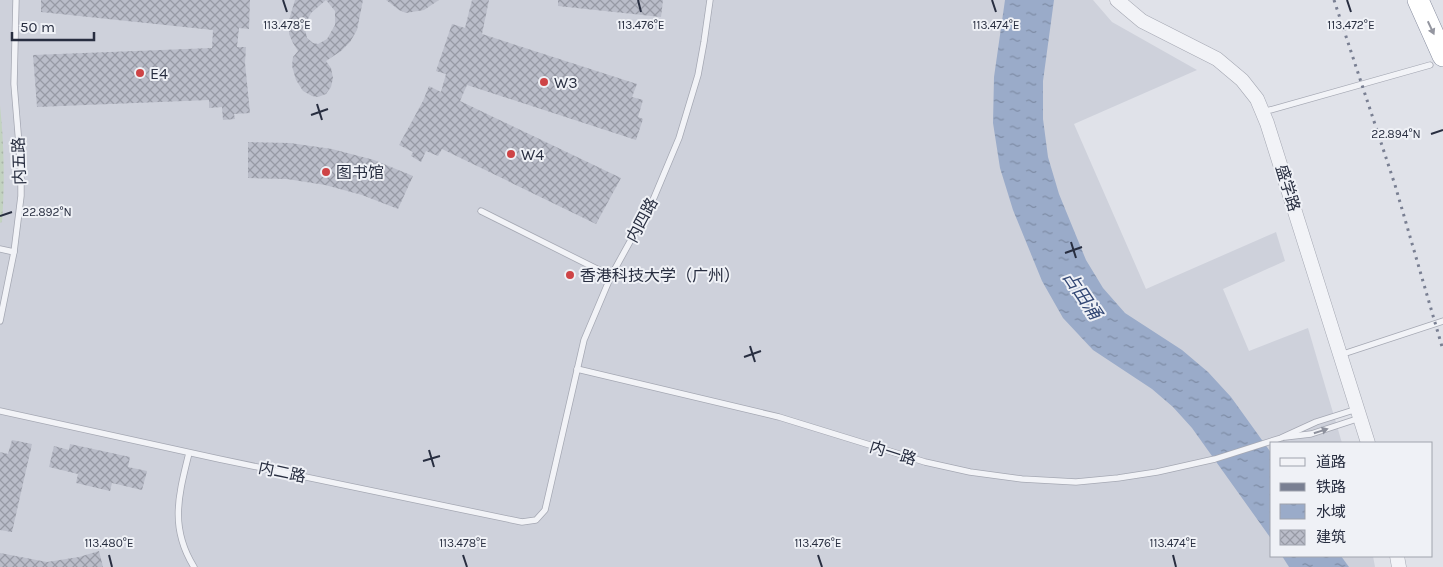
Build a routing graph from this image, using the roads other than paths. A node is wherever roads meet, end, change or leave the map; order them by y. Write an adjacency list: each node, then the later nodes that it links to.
1 (16, 0): 9 (lane, 内五路)
2 (710, 0): 10 (lane, 内四路)
3 (1117, 0): 6 (street, 盛学路)
4 (1418, 0): 5 (highway, one-way to 5)
5 (1436, 61): 6 (lane)
6 (1262, 112): 13 (street, 盛学路)
7 (481, 212): 10 (lane)
8 (0, 249): 9 (lane)
9 (14, 252): 11 (lane, 内五路)
10 (612, 276): 14 (lane, 内四路)
11 (0, 320)
12 (1443, 321): 13 (lane)
13 (1340, 355): 16 (street, 盛学路)
14 (577, 369): 17 (lane, 内一路); 20 (lane, 内四路)
15 (0, 411): 19 (lane, 内二路)
16 (1359, 413): 17 (lane); 17 (lane, one-way to 16); 18 (street, 盛学路)
17 (1281, 438)
18 (1368, 442)
19 (189, 452): 20 (lane, 内二路); 21 (lane)
20 (548, 495)
21 (194, 567)

